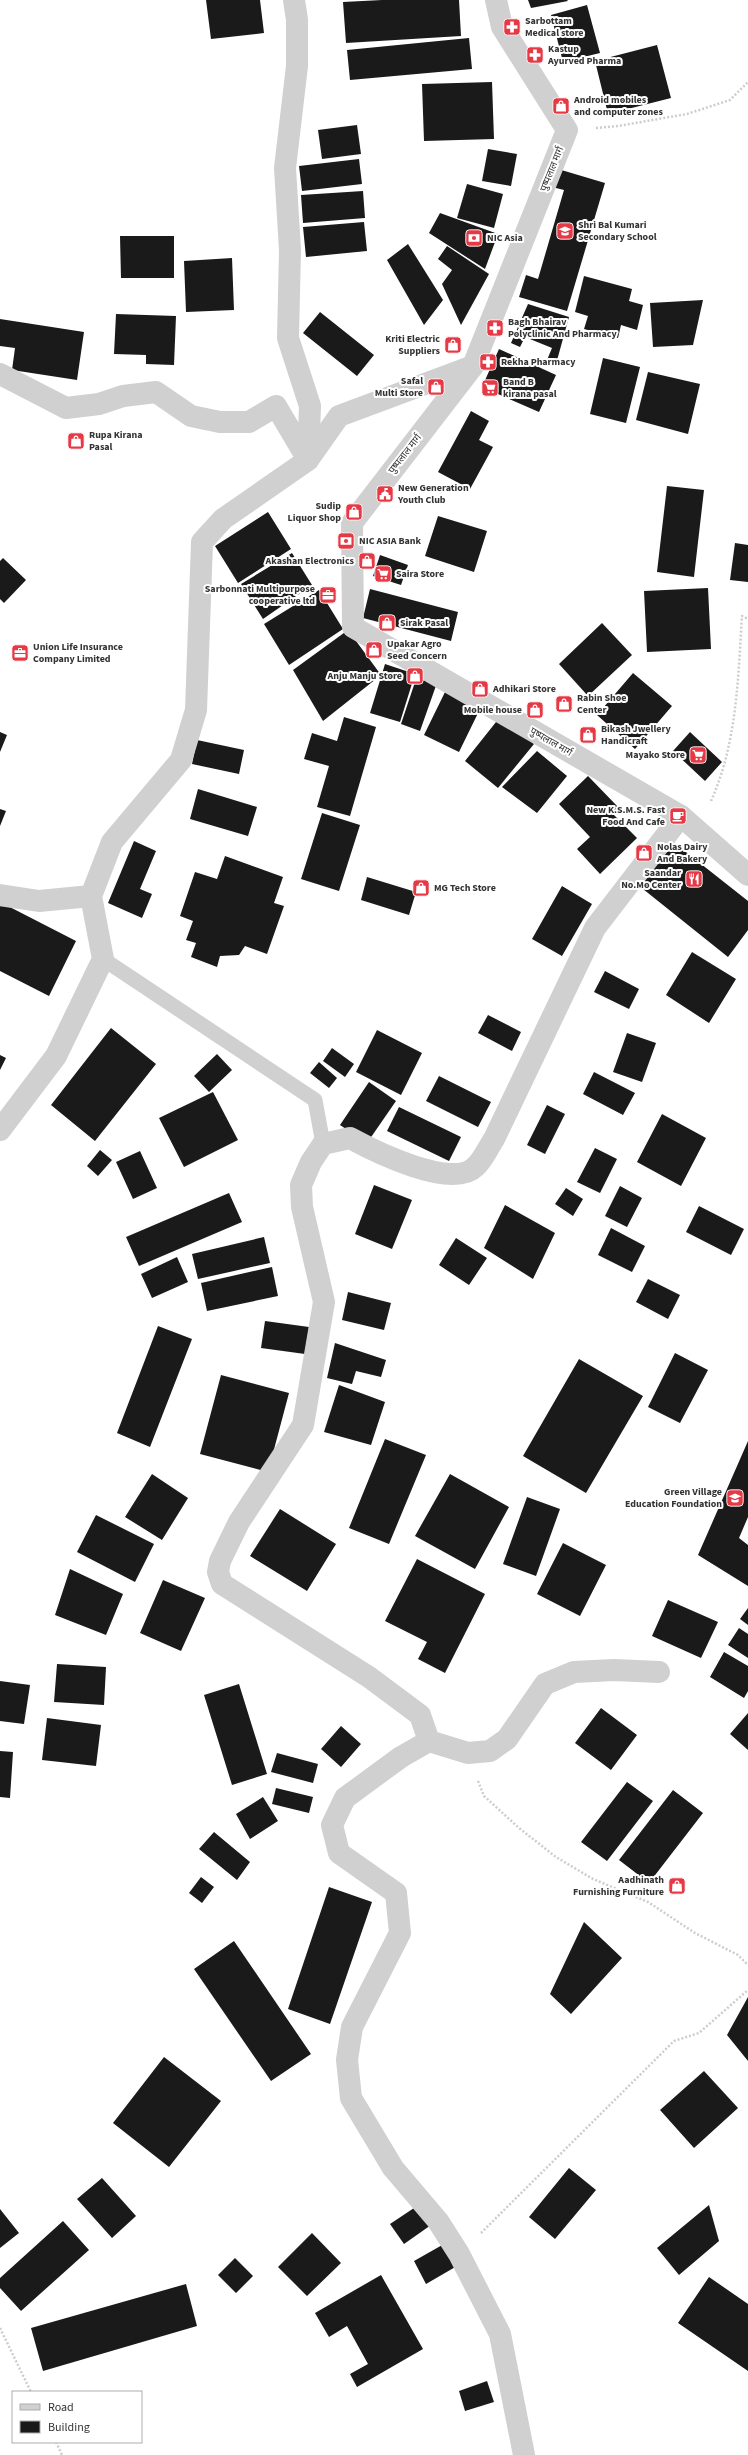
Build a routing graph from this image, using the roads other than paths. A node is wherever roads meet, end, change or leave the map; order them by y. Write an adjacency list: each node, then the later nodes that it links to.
1 (294, 0): 5 (street)
2 (496, 0): 3 (street, पुष्पलाल मार्ग)
3 (473, 366): 5 (street); 6 (street, पुष्पलाल मार्ग)
4 (0, 374): 5 (street)
5 (308, 460): 9 (street)
6 (681, 816): 7 (street, पुष्पलाल मार्ग); 12 (street)
7 (748, 875)
8 (0, 895): 9 (street)
9 (91, 896): 10 (street)
10 (102, 960): 11 (street); 12 (lane)
11 (0, 1130)
12 (323, 1144): 14 (street)
13 (659, 1672): 14 (street)
14 (430, 1741): 15 (street)
15 (524, 2455)

